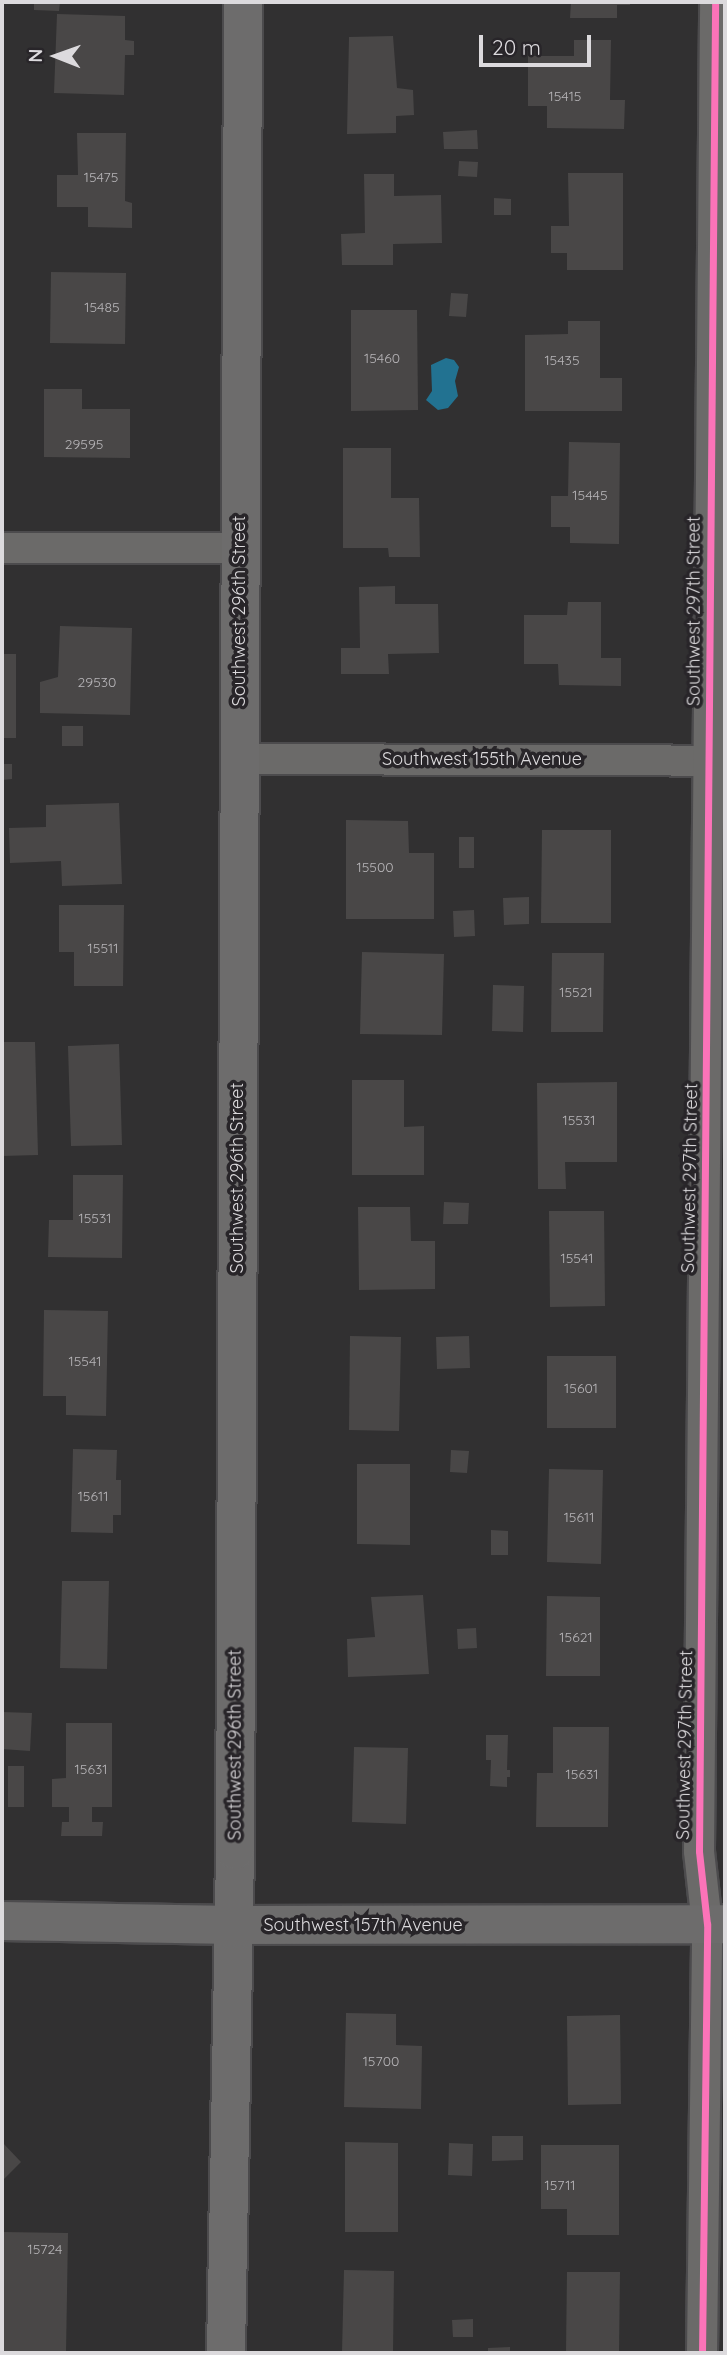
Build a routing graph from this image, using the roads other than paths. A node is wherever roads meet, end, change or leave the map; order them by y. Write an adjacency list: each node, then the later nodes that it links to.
1 (243, 2): 4 (street, Southwest 296th Street)
2 (715, 2): 6 (street, Southwest 297th Street)
3 (2, 548): 4 (street)
4 (239, 548): 5 (street, Southwest 296th Street)
5 (238, 759): 6 (street, Southwest 155th Avenue); 9 (street, Southwest 296th Street)
6 (717, 761): 8 (street, Southwest 297th Street)
7 (2, 1921): 9 (street, Southwest 157th Avenue)
8 (716, 1924): 9 (street, Southwest 157th Avenue); 11 (street, Southwest 297th Street)
9 (234, 1925): 10 (street, Southwest 296th Street)
10 (226, 2353)
11 (702, 2353)

